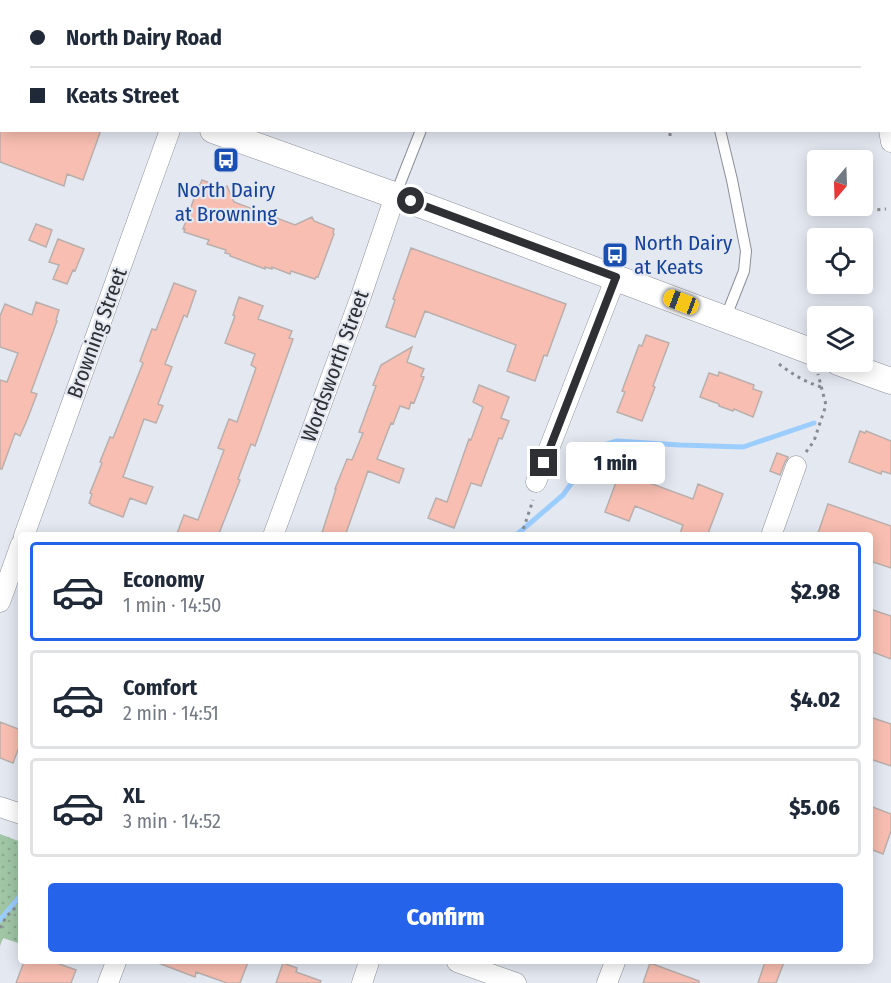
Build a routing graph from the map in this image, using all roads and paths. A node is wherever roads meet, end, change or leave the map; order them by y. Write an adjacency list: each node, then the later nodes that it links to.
1 (169, 132): 20 (street, Browning Street)
2 (219, 132): 7 (street)
3 (420, 132): 7 (lane)
4 (670, 132): 6 (path)
5 (720, 132): 11 (lane)
6 (670, 136)
7 (395, 196): 10 (street); 21 (street, Wordsworth Street)
8 (886, 209): 9 (path)
9 (873, 210)
10 (616, 277): 11 (street); 19 (street)
11 (725, 319): 12 (street)
12 (807, 353)
13 (778, 363): 17 (path)
14 (819, 372): 17 (path)
15 (861, 372): 16 (street)
16 (891, 381)
17 (821, 387): 18 (path)
18 (796, 466): 23 (street)
19 (535, 490): 22 (path)
20 (25, 532)
21 (274, 532)
22 (522, 532)
23 (772, 532)
24 (18, 552): 25 (street)
25 (0, 602)
26 (0, 807): 27 (street)
27 (18, 813)
28 (18, 905): 29 (path)
29 (0, 928)
30 (115, 964): 34 (street)
31 (368, 964): 35 (street)
32 (463, 964): 36 (street)
33 (614, 964): 37 (street)
34 (108, 983)
35 (362, 983)
36 (516, 983)
37 (607, 983)

